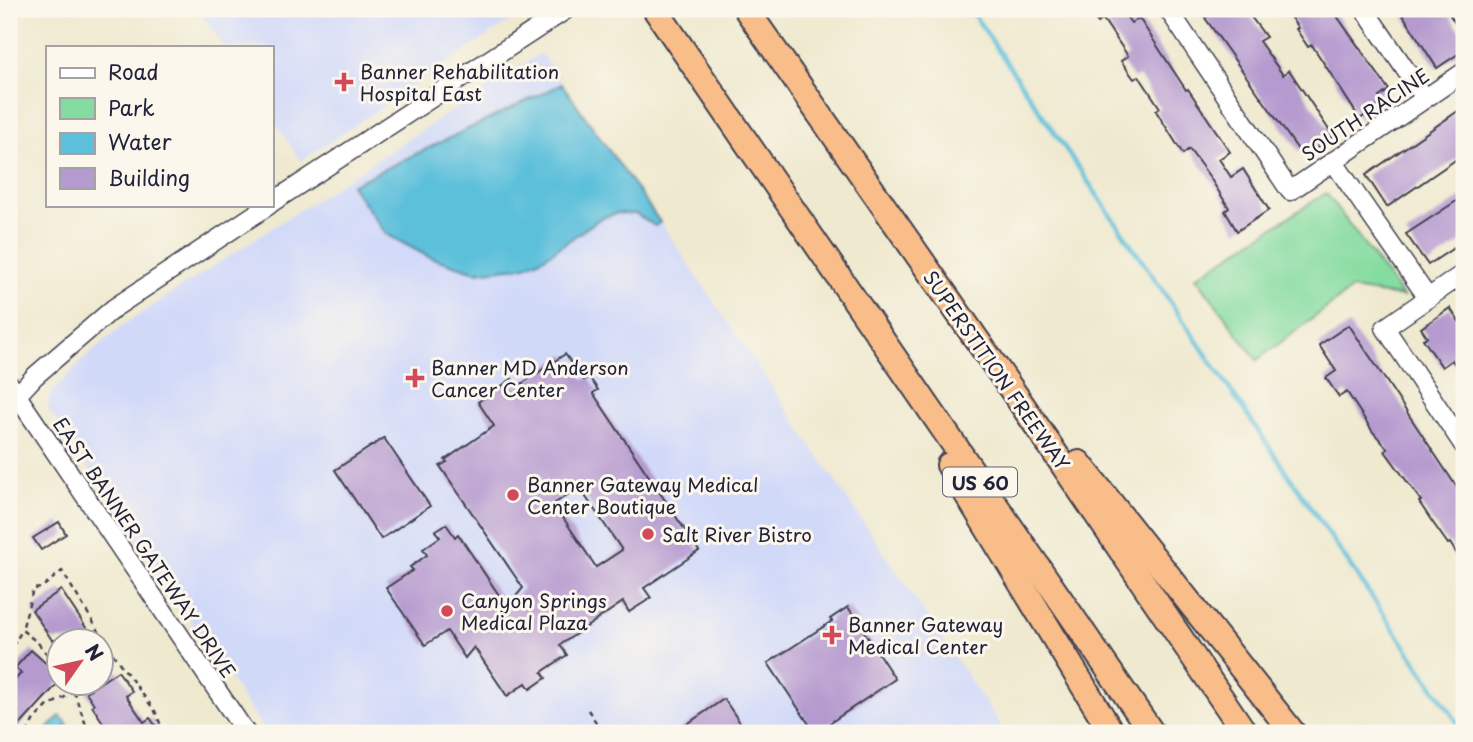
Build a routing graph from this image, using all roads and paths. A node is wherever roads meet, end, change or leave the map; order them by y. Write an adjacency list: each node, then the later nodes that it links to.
1 (567, 9): 9 (street)
2 (655, 9): 11 (highway, US 60)
3 (746, 9): 15 (highway, SUPERSTITION FREEWAY)
4 (1168, 9): 8 (street, SOUTH RACINE)
5 (1364, 9): 7 (street)
6 (1464, 72): 7 (street, SOUTH RACINE)
7 (1425, 98): 8 (street, SOUTH RACINE)
8 (1333, 161): 13 (street)
9 (273, 202)
10 (267, 206): 14 (street)
11 (807, 230): 30 (highway); 31 (highway, US 60)
12 (1464, 273): 13 (street)
13 (1428, 299): 16 (street)
14 (11, 394): 28 (street, EAST BANNER GATEWAY DRIVE)
15 (1021, 403): 32 (highway, SUPERSTITION FREEWAY); 33 (highway)
16 (1464, 446)
17 (96, 626): 18 (path)
18 (22, 630): 19 (path); 21 (path)
19 (46, 653)
20 (116, 658): 27 (path)
21 (9, 666)
22 (66, 696): 25 (path)
23 (75, 696): 26 (path)
24 (588, 710): 29 (path)
25 (27, 733)
26 (89, 733)
27 (167, 733)
28 (246, 733)
29 (603, 733)
30 (1112, 733)
31 (1152, 733)
32 (1245, 733)
33 (1293, 733)

